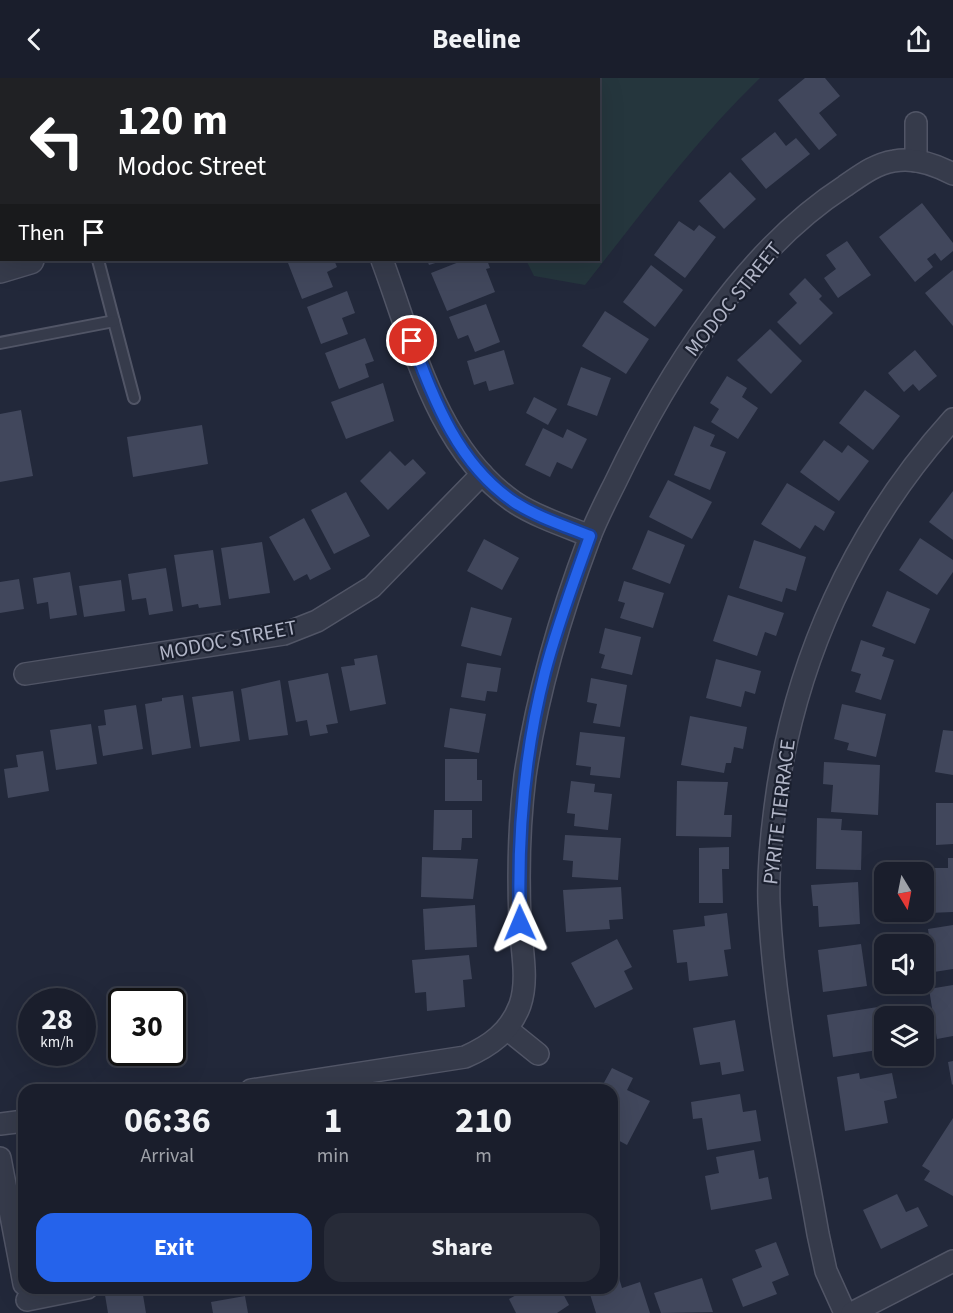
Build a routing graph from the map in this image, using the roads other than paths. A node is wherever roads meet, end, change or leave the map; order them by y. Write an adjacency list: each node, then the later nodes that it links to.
1 (916, 123): 2 (street)
2 (916, 160): 3 (street, MODOC STREET); 13 (street, MODOC STREET)
3 (953, 174)
4 (27, 261): 7 (street)
5 (98, 261): 8 (lane)
6 (382, 261): 12 (street)
7 (0, 269)
8 (114, 321): 9 (lane); 10 (lane)
9 (0, 343)
10 (134, 398)
11 (953, 419): 25 (street, PYRITE TERRACE)
12 (482, 474): 13 (street); 14 (street, MODOC STREET)
13 (590, 536): 15 (street, MODOC STREET)
14 (25, 674)
15 (507, 1029): 16 (street); 17 (street, MODOC STREET)
16 (538, 1054)
17 (317, 1084)
18 (18, 1121): 19 (street)
19 (0, 1124)
20 (0, 1158): 21 (street)
21 (18, 1254)
22 (953, 1261): 26 (street)
23 (41, 1294): 24 (street)
24 (26, 1296)
25 (845, 1313)
26 (852, 1313)

